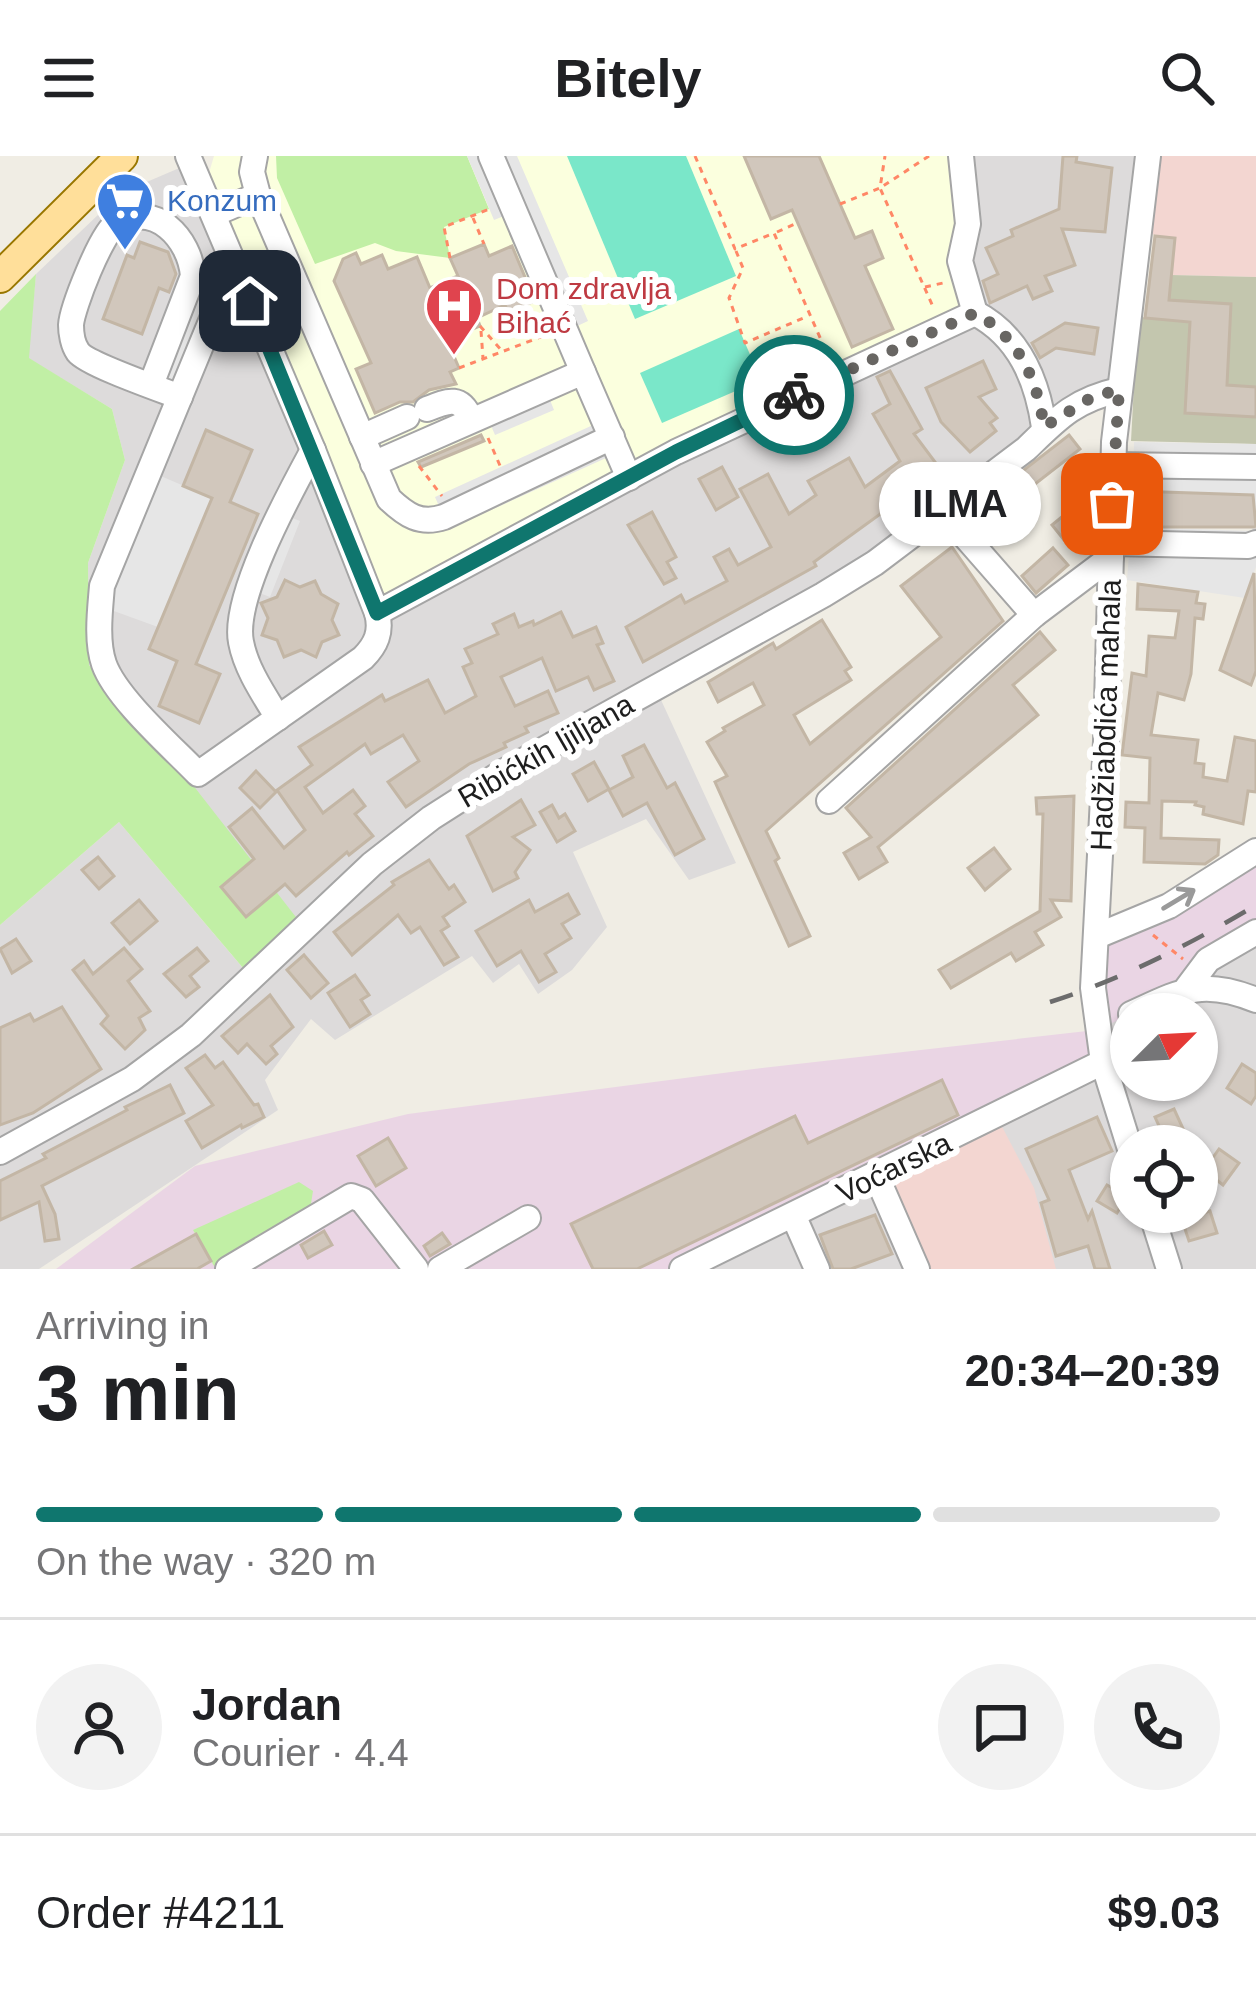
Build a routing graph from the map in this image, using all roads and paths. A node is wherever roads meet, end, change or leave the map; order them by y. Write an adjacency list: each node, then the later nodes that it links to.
1 (122, 156): 22 (main road)
2 (188, 156): 14 (street)
3 (255, 156): 11 (street)
4 (491, 156): 12 (street)
5 (695, 156): 19 (path)
6 (885, 156): 10 (path)
7 (928, 156): 10 (path)
8 (961, 156): 23 (street)
9 (1148, 156): 33 (street, Hadžiabdića mahala)
10 (880, 188): 13 (path); 26 (path)
11 (258, 195): 14 (street); 37 (street)
12 (510, 200): 15 (path); 25 (street)
13 (840, 204)
14 (214, 214): 21 (street)
15 (472, 216): 18 (path); 20 (path)
16 (797, 223): 17 (path)
17 (774, 233): 19 (path); 24 (path)
18 (484, 244)
19 (735, 249): 24 (path)
20 (451, 258)
21 (235, 263): 34 (street); 40 (street)
22 (0, 277)
23 (975, 313): 26 (street); 36 (street)
24 (810, 315): 31 (path)
25 (564, 328): 27 (path); 30 (street)
26 (942, 328): 31 (street)
27 (503, 352): 28 (path); 28 (path)
28 (484, 359): 29 (path)
29 (459, 368)
30 (583, 372): 35 (street); 38 (street)
31 (837, 376): 44 (street)
32 (151, 386): 32 (street); 34 (street)
33 (1119, 390): 36 (street, Ribićkih ljiljana); 42 (street, Hadžiabdića mahala)
34 (180, 397): 52 (street)
35 (475, 418): 37 (street); 39 (street); 45 (path)
36 (1044, 427): 46 (street, Ribićkih ljiljana)
37 (362, 437): 41 (street)
38 (612, 437): 44 (street); 45 (street)
39 (406, 449): 41 (street); 47 (path)
40 (313, 450): 50 (street); 52 (street)
41 (373, 464): 47 (street)
42 (1113, 464): 43 (street); 49 (street, Hadžiabdića mahala)
43 (1256, 467)
44 (629, 478): 50 (street)
45 (509, 486): 47 (street)
46 (943, 511): 51 (street); 65 (street, Ribićkih ljiljana)
47 (451, 514)
48 (1256, 543): 49 (street)
49 (1111, 550): 51 (street); 57 (street, Hadžiabdića mahala)
50 (377, 613): 52 (street)
51 (1034, 615): 53 (street)
52 (278, 718)
53 (829, 801)
54 (1256, 851): 55 (street, one-way to 54)
55 (1138, 922): 57 (street); 58 (path)
56 (1256, 932): 58 (street)
57 (1097, 936): 62 (street, Hadžiabdića mahala)
58 (1192, 980): 59 (street); 60 (street)
59 (1169, 993)
60 (1256, 1000)
61 (1110, 1024): 62 (street)
62 (1097, 1030): 63 (street, Hadžiabdića mahala)
63 (1103, 1062): 64 (street, Hadžiabdića mahala); 66 (street, Voćarska)
64 (1123, 1125)
65 (0, 1152)
66 (876, 1175): 67 (street, Voćarska); 75 (street)
67 (794, 1217): 73 (street, Voćarska); 74 (street)
68 (528, 1218): 72 (street)
69 (1158, 1233): 76 (street)
70 (228, 1269): 71 (street)
71 (416, 1269)
72 (440, 1269)
73 (682, 1269)
74 (818, 1269)
75 (917, 1269)
76 (1169, 1269)

